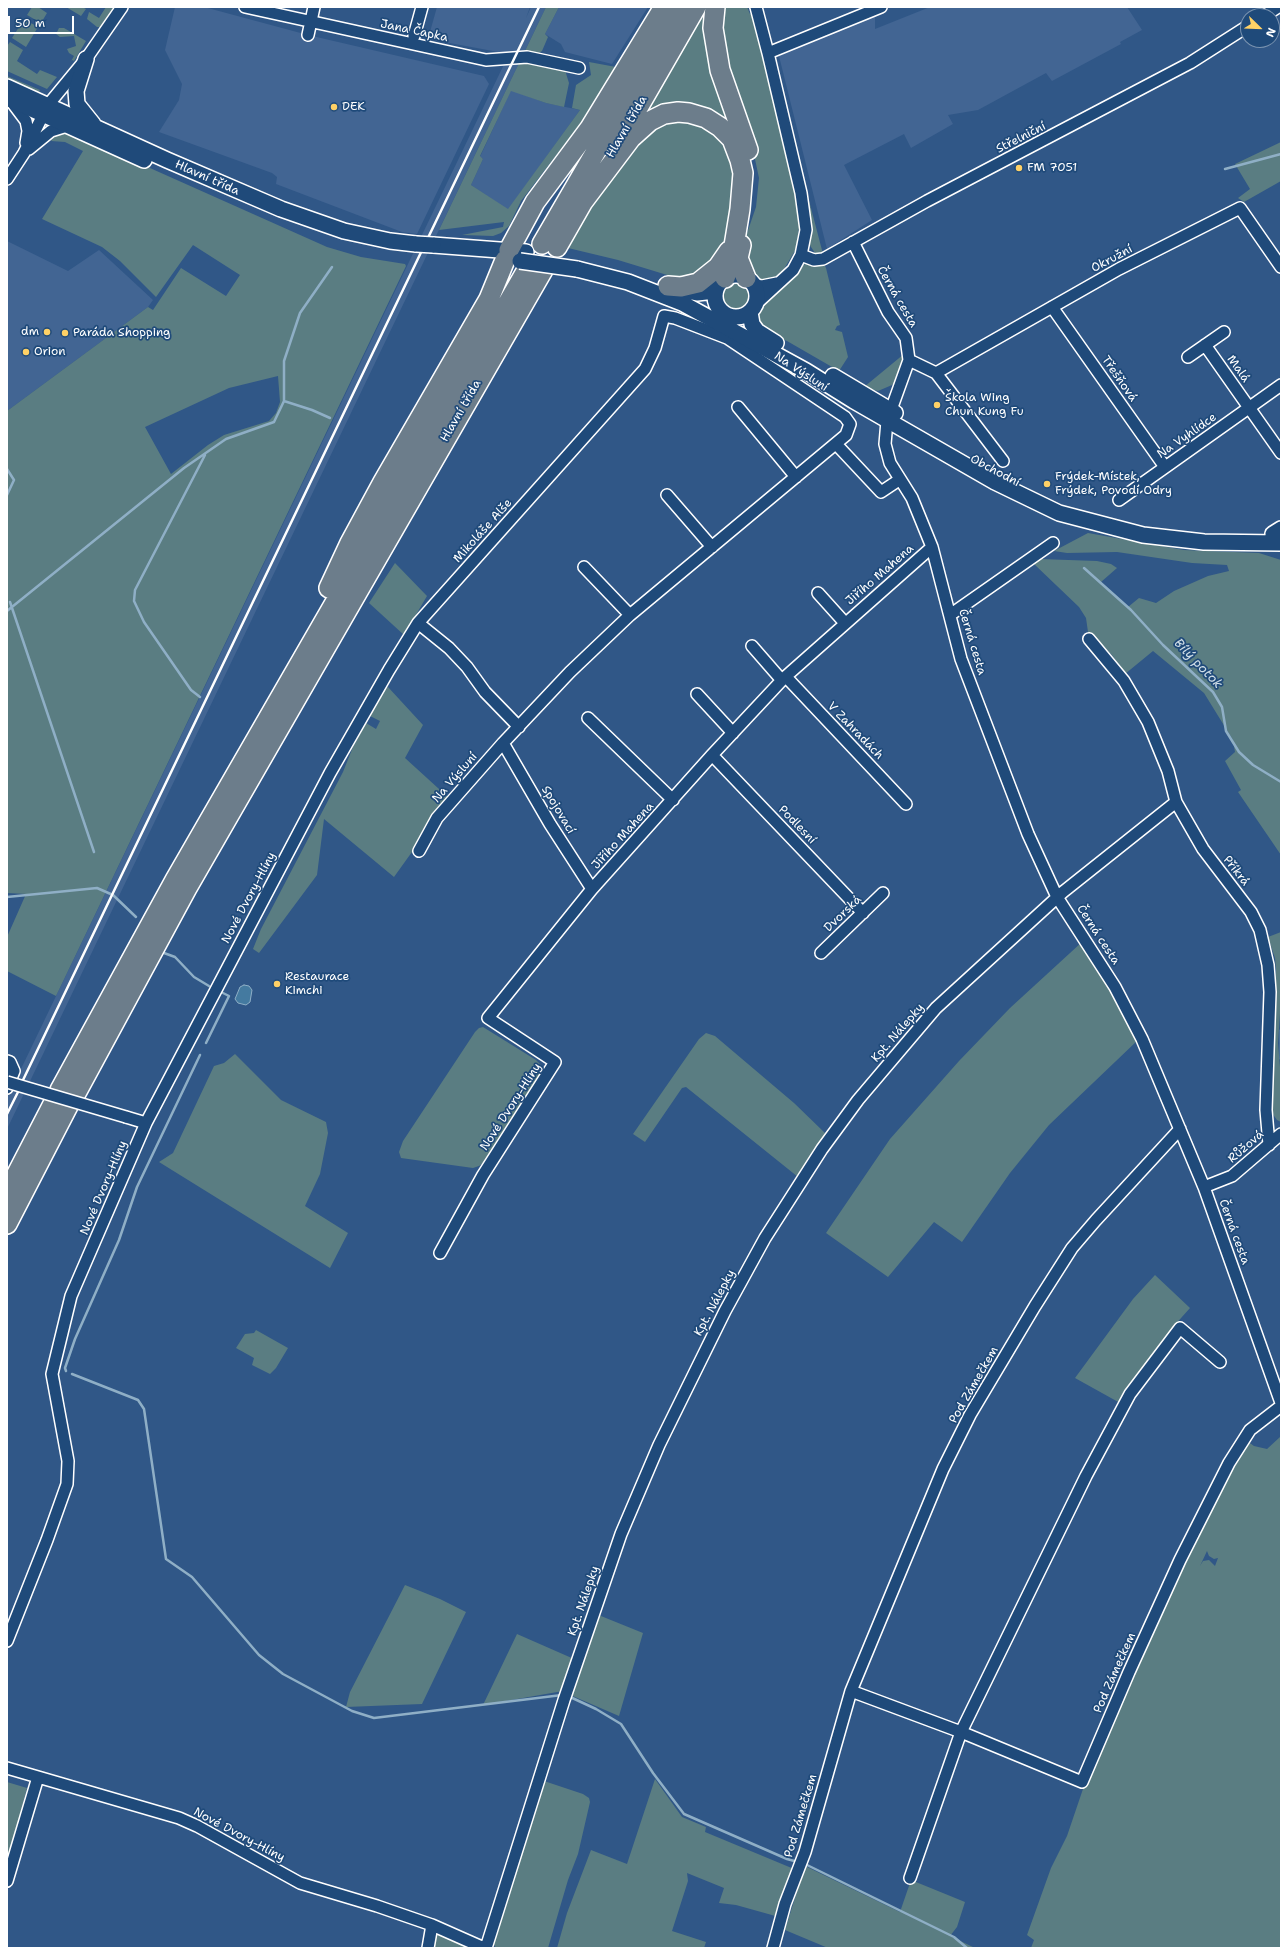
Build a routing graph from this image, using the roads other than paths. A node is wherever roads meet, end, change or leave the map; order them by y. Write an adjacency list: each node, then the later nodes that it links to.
1 (122, 7): 16 (street)
2 (245, 7): 11 (street, Jana Čapka)
3 (314, 7): 11 (street)
4 (422, 7): 14 (street)
5 (664, 7): 29 (highway)
6 (680, 7): 29 (highway)
7 (696, 7): 24 (highway, Hlavní třída)
8 (715, 7): 33 (highway)
9 (756, 7): 15 (street)
10 (881, 7): 15 (street)
11 (310, 22): 13 (street); 17 (street, Jana Čapka)
12 (1240, 31): 26 (street, Střelniční)
13 (308, 35)
14 (414, 36)
15 (768, 53): 28 (street)
16 (86, 59): 19 (street); 20 (main road)
17 (579, 68)
18 (8, 95): 19 (main road, Hlavní třída); 22 (street)
19 (46, 110): 20 (main road, Hlavní třída); 21 (main road, Hlavní třída); 22 (street)
20 (93, 125): 27 (main road, Hlavní třída)
21 (67, 126): 22 (street); 27 (main road, Hlavní třída)
22 (24, 153): 23 (street)
23 (7, 179)
24 (582, 203): 25 (highway); 29 (highway, Hlavní třída)
25 (736, 233): 32 (highway); 35 (highway)
26 (853, 242): 28 (street, Střelniční); 46 (street, Černá cesta)
27 (414, 248): 29 (main road, bridge)
28 (801, 255): 34 (street)
29 (529, 256): 30 (main road, bridge); 73 (highway, Hlavní třída); 73 (highway)
30 (580, 265): 35 (main road); 36 (main road)
31 (1281, 267): 38 (street, Okružní)
32 (722, 281): 33 (main road); 35 (main road); 37 (main road)
33 (750, 281): 34 (street); 39 (main road)
34 (782, 281): 39 (street)
35 (668, 286)
36 (682, 303): 37 (main road); 44 (main road)
37 (717, 306): 41 (main road)
38 (1052, 307): 47 (street, Okružní); 55 (street, Třešňová)
39 (753, 308): 41 (main road); 51 (main road, Obchodní)
40 (664, 316): 52 (street, Na Výsluní); 69 (street, Mikoláše Alše)
41 (731, 317): 44 (main road)
42 (1224, 332): 43 (street)
43 (1205, 345): 45 (street); 50 (street, Malá)
44 (768, 350): 51 (main road, Obchodní)
45 (1188, 357)
46 (909, 360): 47 (street); 51 (street, Černá cesta)
47 (936, 373): 54 (street)
48 (1281, 384): 50 (street, Na Vyhlídce)
49 (738, 407): 56 (street)
50 (1250, 407): 53 (street); 55 (street, Na Vyhlídce)
51 (889, 416): 57 (street, Černá cesta); 60 (main road, Obchodní)
52 (836, 444): 56 (street, Na Výsluní); 57 (street)
53 (1280, 453)
54 (1003, 461)
55 (1165, 467): 59 (street, Na Vyhlídce)
56 (796, 477): 62 (street, Na Výsluní)
57 (899, 480): 63 (street, Černá cesta)
58 (667, 494): 62 (street)
59 (1119, 500)
60 (1276, 536): 64 (main road)
61 (1053, 543): 68 (street)
62 (712, 547): 67 (street, Na Výsluní)
63 (932, 547): 68 (street, Černá cesta); 70 (street, Jiřího Mahena)
64 (1281, 552)
65 (584, 567): 67 (street)
66 (818, 593): 70 (street, Jiřího Mahena)
67 (630, 615): 77 (street, Na Výsluní)
68 (950, 615): 88 (street, Černá cesta)
69 (418, 622): 77 (street); 81 (street, Mikoláše Alše)
70 (845, 623): 74 (street, Jiřího Mahena)
71 (1089, 639): 83 (street, Příkrá)
72 (752, 646): 74 (street)
73 (298, 678): 94 (highway)
74 (784, 678): 78 (street, Jiřího Mahena); 84 (street, V Zahradách)
75 (697, 694): 78 (street)
76 (588, 718): 82 (street, Jiřího Mahena)
77 (518, 727): 79 (street, Na Výsluní)
78 (733, 733): 80 (street, Jiřího Mahena)
79 (503, 743): 85 (street, Na Výsluní); 86 (street, Spojovací)
80 (712, 755): 82 (street, Jiřího Mahena); 89 (street, Podlesní)
81 (330, 773): 95 (street, Nové Dvory-Hlíny)
82 (673, 800): 86 (street, Jiřího Mahena)
83 (1176, 802): 88 (street, Kpt. Nálepky); 98 (street, Příkrá)
84 (906, 804)
85 (419, 851)
86 (592, 889): 102 (street, Nové Dvory-Hlíny)
87 (883, 893): 89 (street, Dvorská)
88 (1057, 897): 96 (street, Černá cesta); 115 (street, Kpt. Nálepky)
89 (863, 913): 90 (street, Dvorská)
90 (821, 953)
91 (7, 1061): 93 (street)
92 (7, 1082): 95 (street, bridge)
93 (7, 1088)
94 (64, 1098): 100 (highway); 101 (highway)
95 (146, 1123): 106 (street, Nové Dvory-Hlíny)
96 (1180, 1129): 99 (street, Černá cesta); 107 (street, Pod Zámečkem)
97 (1281, 1134): 98 (street, Růžová)
98 (1269, 1145): 99 (street, Růžová)
99 (1204, 1187): 104 (street, Černá cesta)
100 (7, 1193)
101 (7, 1224)
102 (440, 1253)
103 (1220, 1362): 108 (street)
104 (1281, 1403)
105 (1281, 1406): 108 (street, Pod Zámečkem)
106 (7, 1642)
107 (851, 1691): 108 (street, Pod Zámečkem); 116 (street, Pod Zámečkem)
108 (961, 1732): 111 (street)
109 (7, 1768): 110 (street, Nové Dvory-Hlíny)
110 (38, 1777): 112 (street); 113 (street, Nové Dvory-Hlíny)
111 (910, 1878)
112 (7, 1881)
113 (432, 1925): 114 (street); 115 (street, Nové Dvory-Hlíny)
114 (428, 1948)
115 (485, 1948)
116 (773, 1948)

